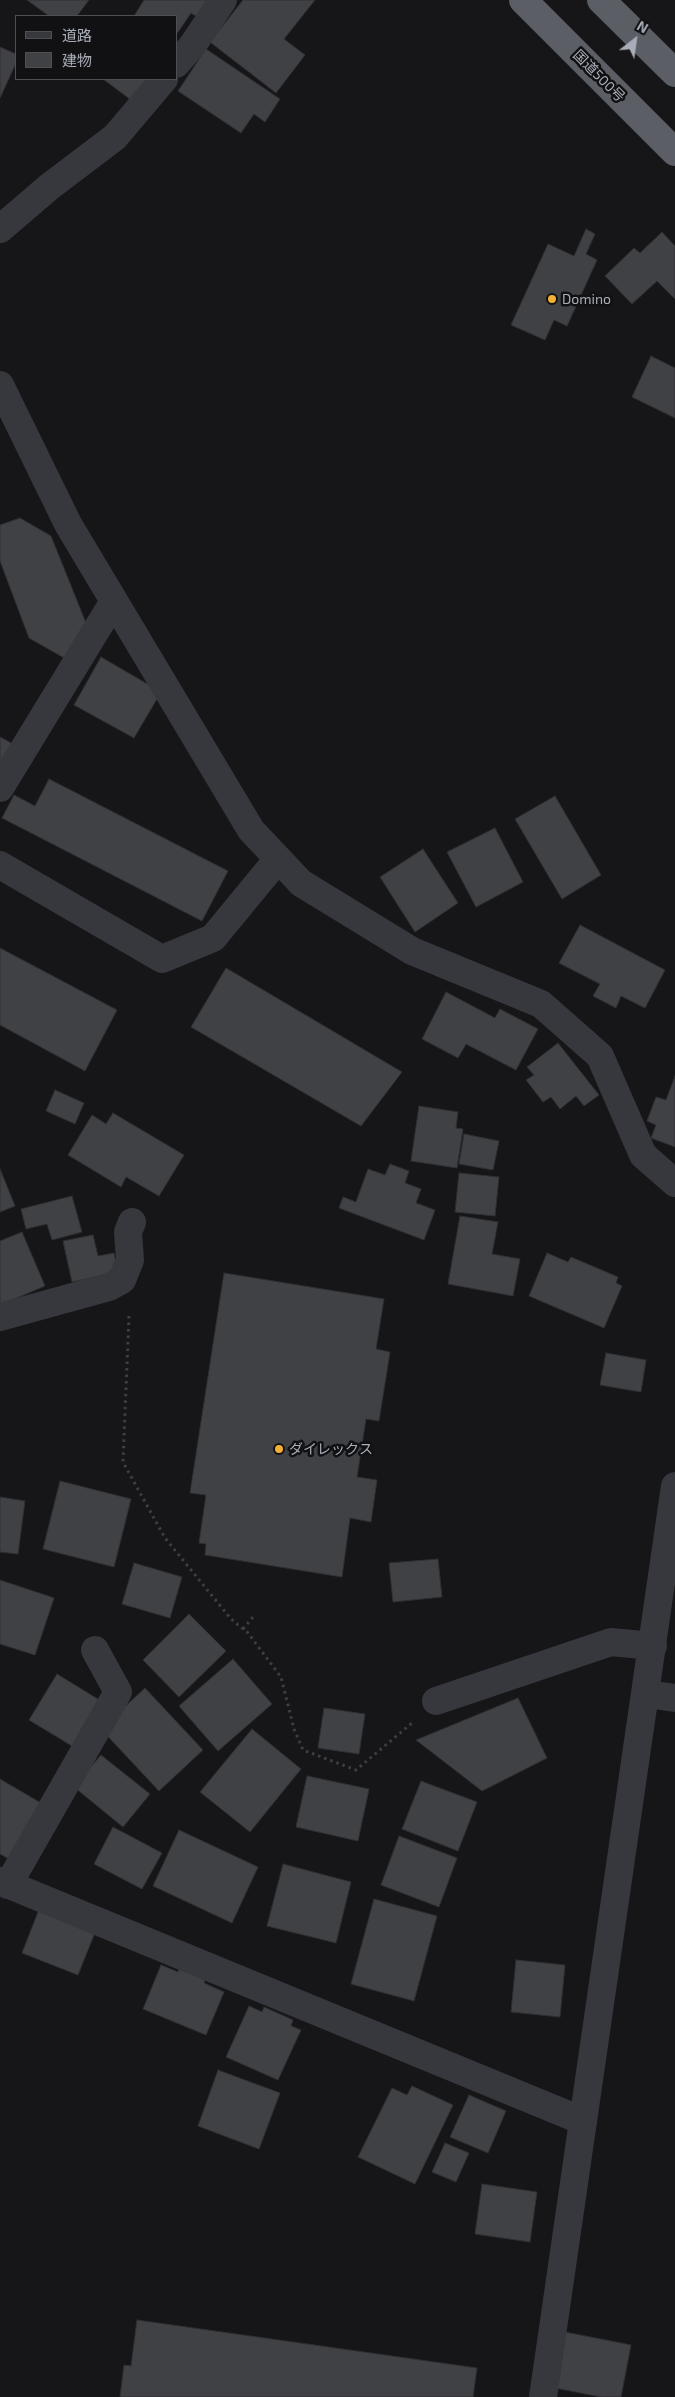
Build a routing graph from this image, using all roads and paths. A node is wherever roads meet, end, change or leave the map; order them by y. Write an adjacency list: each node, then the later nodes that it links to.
1 (223, 0): 4 (street)
2 (523, 0): 7 (highway, 国道500号)
3 (601, 0): 5 (highway)
4 (178, 62)
5 (675, 73)
6 (163, 80): 8 (street)
7 (675, 152)
8 (0, 229)
9 (1, 389): 10 (street)
10 (114, 600): 11 (street); 12 (street)
11 (0, 788)
12 (278, 859): 13 (street); 14 (street)
13 (0, 865)
14 (675, 1183)
15 (132, 1222): 17 (street)
16 (129, 1315): 20 (path)
17 (0, 1317)
18 (674, 1500): 21 (street)
19 (253, 1618): 20 (path)
20 (243, 1629): 25 (path)
21 (653, 1646): 23 (street); 25 (street)
22 (95, 1650): 26 (street)
23 (646, 1694): 24 (street); 27 (street)
24 (675, 1698)
25 (436, 1701)
26 (4, 1883): 27 (street)
27 (583, 2121): 28 (street)
28 (543, 2397)

